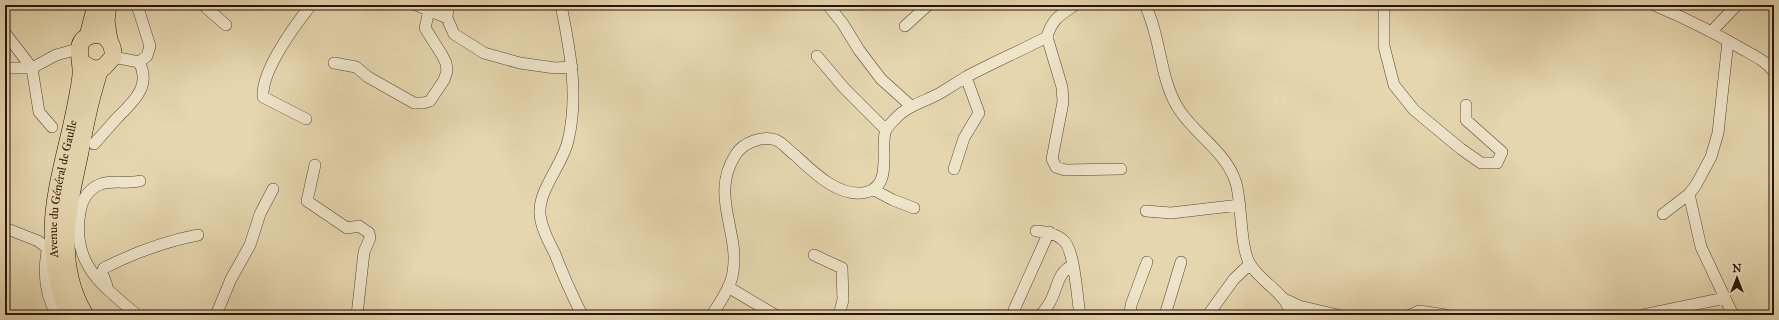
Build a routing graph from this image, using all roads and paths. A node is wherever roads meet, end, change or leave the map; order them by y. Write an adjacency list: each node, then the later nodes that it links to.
1 (137, 5): 27 (street)
2 (203, 5): 17 (street)
3 (311, 5): 37 (street)
4 (416, 5): 15 (street)
5 (448, 5): 16 (street)
6 (561, 5): 29 (street)
7 (828, 5): 36 (street)
8 (928, 5): 18 (street)
9 (1075, 5): 21 (street)
10 (1145, 5): 48 (street)
11 (1384, 5): 35 (street)
12 (1654, 5): 19 (street)
13 (1737, 5): 19 (street)
14 (97, 6): 22 (main road, Avenue du Général de Gaulle); 24 (main road, Avenue du Général de Gaulle)
15 (429, 11): 16 (street); 28 (street)
16 (447, 18): 29 (street)
17 (226, 25)
18 (906, 26)
19 (1711, 32): 23 (street)
20 (5, 33): 31 (street)
21 (1047, 37): 34 (street); 43 (street)
22 (109, 40): 24 (main road); 26 (main road, Avenue du Général de Gaulle)
23 (1728, 40): 33 (street); 47 (street)
24 (82, 49): 31 (street); 32 (main road); 53 (main road, Avenue du Général de Gaulle)
25 (817, 56): 39 (street)
26 (113, 57): 27 (street); 32 (main road)
27 (139, 62): 40 (street)
28 (334, 64)
29 (572, 66): 76 (street)
30 (5, 68): 31 (street)
31 (32, 68): 38 (street)
32 (100, 69): 72 (main road, Avenue du Général de Gaulle)
33 (1774, 72)
34 (966, 77): 36 (street); 42 (street)
35 (1466, 105)
36 (911, 106): 39 (street)
37 (306, 119)
38 (52, 127)
39 (886, 130): 46 (street)
40 (94, 144)
41 (315, 165): 75 (street)
42 (954, 169)
43 (1121, 169)
44 (140, 180): 64 (street)
45 (273, 189): 74 (street)
46 (874, 190): 49 (street); 63 (street)
47 (1689, 194): 51 (street); 65 (street)
48 (1240, 205): 50 (street); 61 (street)
49 (914, 208)
50 (1146, 211)
51 (1663, 214)
52 (5, 228): 57 (street)
53 (53, 230): 57 (street); 71 (main road, Avenue du Général de Gaulle)
54 (1036, 232): 55 (street)
55 (1049, 232): 62 (street); 68 (street)
56 (198, 235): 64 (street)
57 (47, 248): 67 (street)
58 (814, 255): 79 (street)
59 (1147, 262): 82 (street)
60 (1181, 262): 83 (street)
61 (1250, 264): 66 (street); 84 (street)
62 (1073, 265): 80 (street); 81 (street)
63 (728, 287): 77 (street); 78 (street)
64 (108, 291): 73 (street)
65 (1725, 298): 89 (street); 90 (street)
66 (1284, 299): 85 (street); 86 (street)
67 (49, 302): 69 (street); 70 (street)
68 (1014, 310)
69 (46, 315)
70 (57, 315)
71 (69, 315)
72 (85, 315)
73 (137, 315)
74 (216, 315)
75 (357, 315)
76 (582, 315)
77 (712, 315)
78 (775, 315)
79 (839, 315)
80 (1041, 315)
81 (1080, 315)
82 (1130, 315)
83 (1165, 315)
84 (1208, 315)
85 (1291, 315)
86 (1338, 315)
87 (1410, 315): 88 (street)
88 (1446, 315)
89 (1643, 315)
90 (1733, 315)

